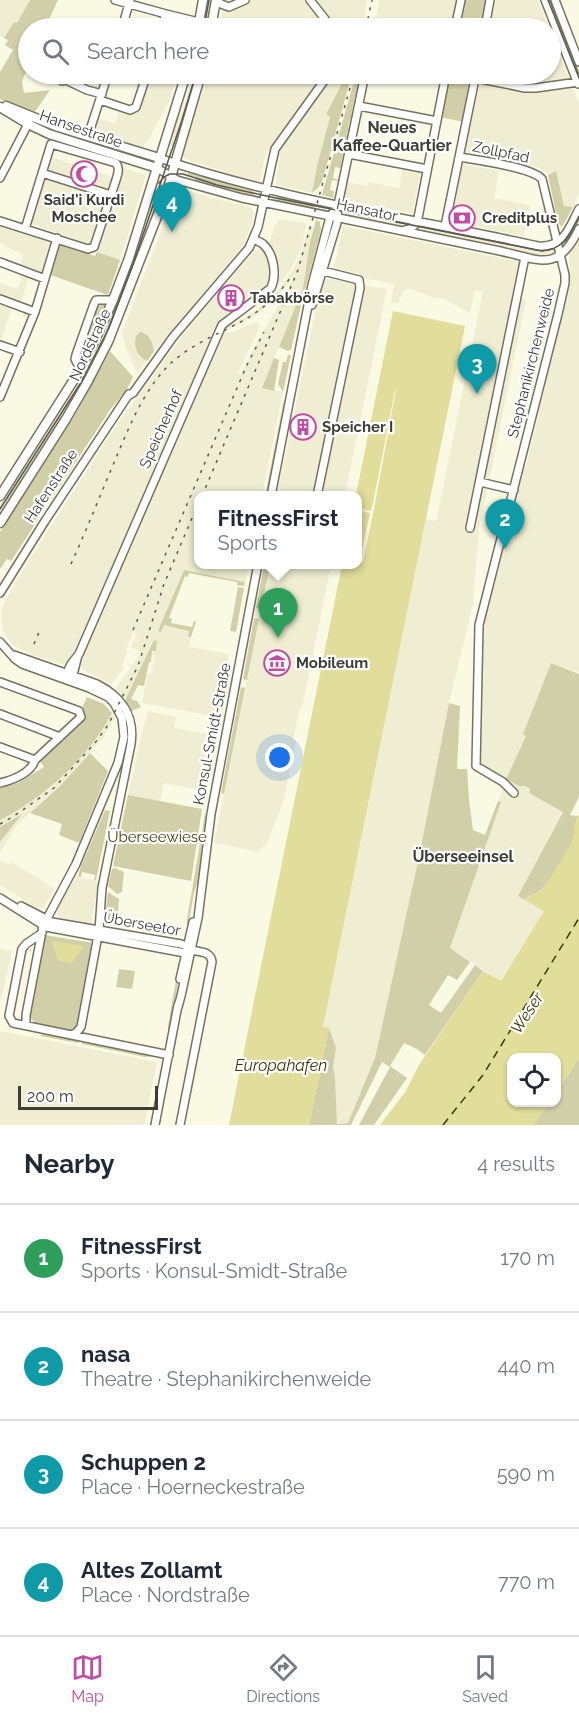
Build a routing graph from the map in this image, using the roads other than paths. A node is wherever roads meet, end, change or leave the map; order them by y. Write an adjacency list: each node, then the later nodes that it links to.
1 (115, 0): 10 (street)
2 (203, 0): 15 (main road)
3 (216, 0): 9 (street); 16 (main road)
4 (310, 0): 17 (street)
5 (461, 0): 18 (street)
6 (490, 0): 19 (street)
7 (545, 0): 20 (street)
8 (555, 0): 22 (street)
9 (242, 1)
10 (130, 2): 11 (street); 12 (street)
11 (166, 14): 13 (street); 14 (street)
12 (125, 18)
13 (165, 18)
14 (178, 18)
15 (200, 18)
16 (213, 18)
17 (324, 18)
18 (458, 18)
19 (486, 18)
20 (552, 18)
21 (561, 41): 33 (street)
22 (579, 62)
23 (74, 84): 34 (street)
24 (105, 84): 34 (street)
25 (144, 84): 34 (street)
26 (183, 84): 42 (main road, Nordstraße)
27 (198, 84): 43 (main road, Nordstraße)
28 (322, 84): 50 (street, Hafenstraße)
29 (363, 84): 36 (street)
30 (444, 84): 38 (street)
31 (473, 84): 41 (street)
32 (510, 84): 33 (street)
33 (578, 84)
34 (101, 97): 39 (street)
35 (0, 105): 37 (main road, Hansestraße)
36 (359, 106): 38 (street); 40 (street)
37 (29, 121): 39 (main road, Hansestraße); 44 (street); 45 (main road, Hansestraße)
38 (437, 121): 46 (street)
39 (88, 136): 42 (main road, Hansestraße)
40 (349, 154): 46 (street); 53 (street)
41 (459, 157): 58 (street); 64 (street, Zollpfad)
42 (159, 158): 43 (street, Hansator); 45 (main road, Nordstraße)
43 (175, 164): 48 (main road, Nordstraße); 50 (street, Hansator)
44 (3, 165): 49 (street)
45 (157, 168): 48 (street, Hansator); 71 (main road, Nordstraße)
46 (427, 169): 57 (street)
47 (42, 173): 51 (street); 51 (street, Hansestraße); 59 (street)
48 (171, 176): 52 (street, Hansator); 82 (main road, Nordstraße)
49 (0, 178)
50 (266, 190): 52 (street, Hafenstraße); 53 (street, Hansator)
51 (111, 195): 62 (street)
52 (263, 203): 55 (street, Hansator); 63 (street, Hafenstraße)
53 (338, 205): 55 (street); 57 (street, Hansator)
54 (579, 209): 64 (street)
55 (334, 217): 61 (street, Hansator); 68 (street)
56 (0, 221): 59 (street)
57 (417, 221): 58 (street, Hansator); 61 (street)
58 (445, 226): 64 (street, Hansator)
59 (25, 228): 62 (street)
60 (579, 229): 65 (street)
61 (399, 231): 66 (street, Hansator)
62 (57, 238): 69 (street)
63 (254, 239): 85 (street, Hafenstraße); 87 (street, Speicherhof)
64 (556, 243): 65 (street, Stephanikirchenweide)
65 (559, 256): 66 (street, Hansator); 78 (street, Stephanikirchenweide)
66 (525, 257): 77 (street)
67 (0, 262): 69 (street)
68 (320, 270): 79 (street); 80 (street)
69 (45, 279): 72 (street)
70 (0, 299): 72 (street)
71 (113, 300): 75 (main road, Nordstraße); 75 (street, Nordstraße)
72 (35, 312): 74 (street)
73 (0, 345): 74 (street)
74 (20, 352): 76 (street)
75 (80, 369): 81 (main road, Nordstraße)
76 (1, 395)
77 (480, 482): 78 (street); 83 (street)
78 (514, 490): 96 (street, Stephanikirchenweide)
79 (272, 491)
80 (318, 491)
81 (0, 496)
82 (0, 523)
83 (470, 528)
84 (257, 569): 101 (street, Konsul-Smidt-Straße)
85 (0, 593)
86 (0, 642): 87 (street)
87 (69, 678): 93 (street); 94 (street)
88 (0, 682): 90 (street)
89 (0, 714): 90 (street)
90 (60, 737): 92 (street)
91 (0, 747): 92 (street)
92 (35, 760): 95 (street)
93 (113, 776): 94 (street); 99 (street)
94 (124, 779): 100 (street)
95 (0, 783)
96 (514, 793)
97 (0, 893): 99 (street, Überseetor)
98 (0, 898): 99 (street, Überseetor)
99 (44, 926): 100 (street, Überseetor); 102 (street); 102 (street)
100 (98, 934): 101 (street, Überseetor); 103 (street)
101 (188, 949): 106 (street, Konsul-Smidt-Straße); 108 (street)
102 (26, 1026): 104 (street)
103 (81, 1027): 104 (street); 105 (street)
104 (70, 1035): 105 (street)
105 (98, 1041): 106 (street)
106 (169, 1055): 107 (street, Konsul-Smidt-Straße)
107 (155, 1125)
108 (180, 1125)

